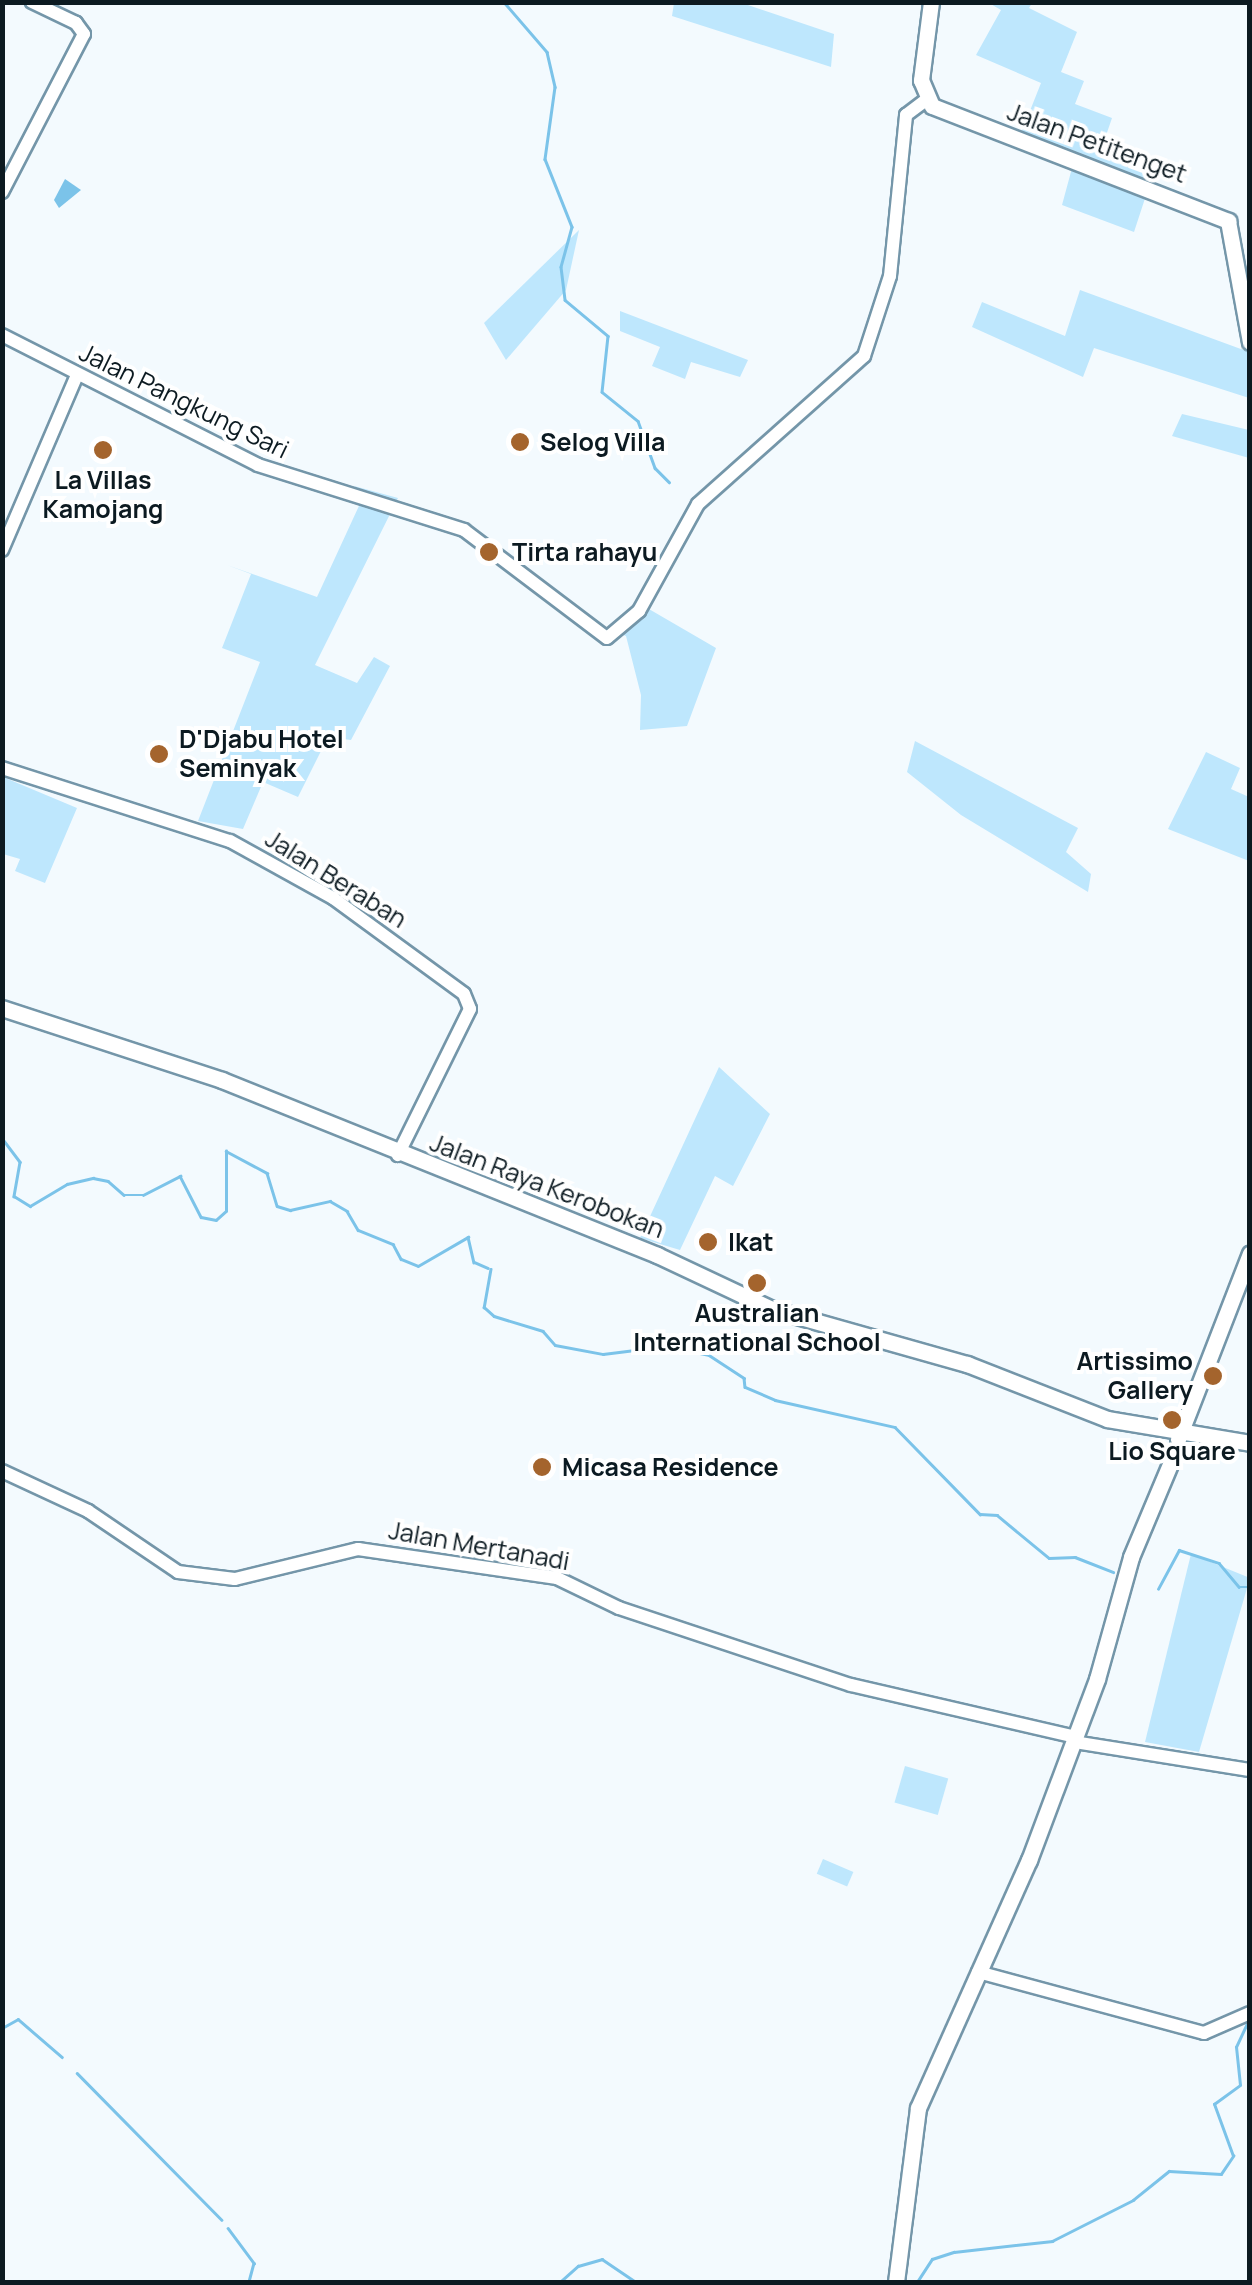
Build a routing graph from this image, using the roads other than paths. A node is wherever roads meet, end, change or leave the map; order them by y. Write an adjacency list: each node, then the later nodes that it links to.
1 (32, 2): 4 (street)
2 (931, 2): 3 (main road)
3 (926, 100): 6 (main road, Jalan Petitenget); 7 (street, Jalan Pangkung Sari)
4 (2, 192)
5 (2, 335): 7 (street, Jalan Pangkung Sari)
6 (1250, 342)
7 (78, 375): 8 (street)
8 (2, 550)
9 (2, 768): 11 (street, Jalan Beraban)
10 (2, 1008): 11 (main road, Jalan Raya Kerobokan)
11 (398, 1155): 14 (main road, Jalan Raya Kerobokan)
12 (1250, 1253): 13 (main road)
13 (1192, 1407): 14 (main road); 15 (main road)
14 (1180, 1433): 15 (main road, Jalan Raya Kerobokan); 18 (main road)
15 (1203, 1437): 16 (main road, Jalan Raya Kerobokan)
16 (1250, 1444)
17 (2, 1471): 18 (street, Jalan Mertanadi)
18 (1079, 1740): 19 (street, Jalan Mertanadi); 20 (main road)
19 (1250, 1770)
20 (978, 1972): 21 (street); 22 (main road)
21 (1249, 2014)
22 (896, 2282)

